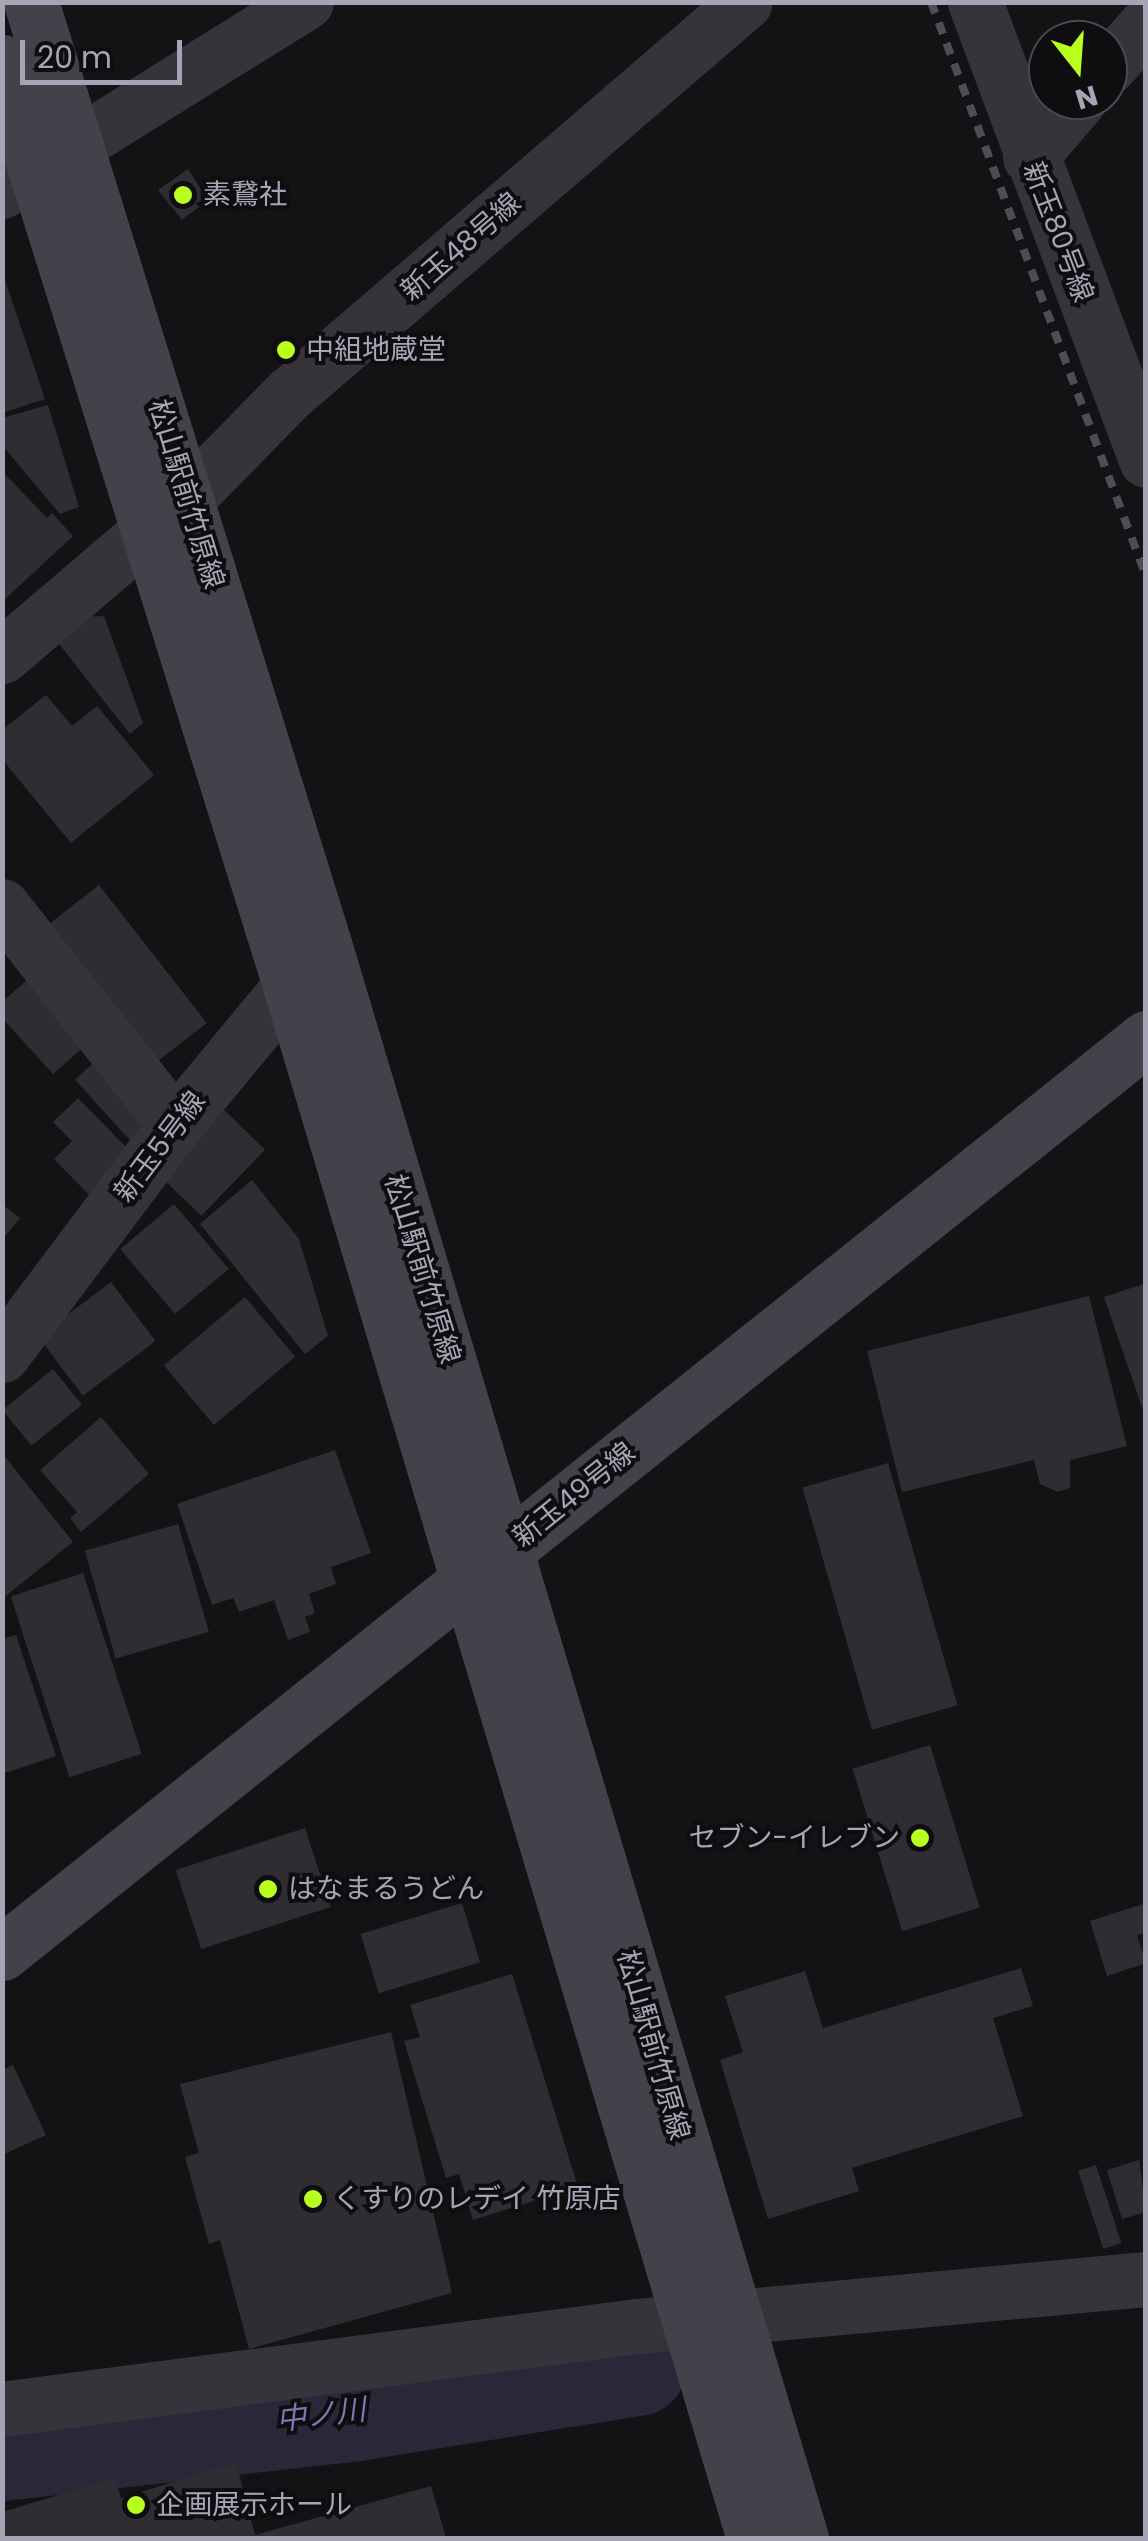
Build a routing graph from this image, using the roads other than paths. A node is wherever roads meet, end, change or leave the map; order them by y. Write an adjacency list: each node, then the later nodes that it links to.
1 (31, 2): 10 (street, 松山駅前竹原線)
2 (306, 2): 10 (street)
3 (745, 2): 12 (street, 新玉48号線)
4 (974, 2): 9 (street, 新玉80号線)
5 (1146, 25): 6 (street)
6 (1128, 45)
7 (2, 62): 10 (street, 松山駅前竹原線)
8 (1062, 120): 9 (street)
9 (1030, 157): 11 (street, 新玉80号線)
10 (38, 171): 12 (street, 松山駅前竹原線)
11 (1146, 460)
12 (170, 512): 13 (street, 新玉48号線); 15 (street, 松山駅前竹原線)
13 (2, 656)
14 (12, 941): 17 (street)
15 (307, 964): 17 (street, 新玉5号線); 19 (street, 松山駅前竹原線)
16 (1146, 1038): 19 (street, 新玉49号線)
17 (175, 1125): 18 (street, 新玉5号線)
18 (2, 1356)
19 (488, 1563): 20 (street, 新玉49号線); 22 (street, 松山駅前竹原線)
20 (2, 1952)
21 (1146, 2280): 22 (street)
22 (710, 2319): 23 (street); 24 (street, 松山駅前竹原線); 25 (street, 松山駅前竹原線)
23 (2, 2409)
24 (754, 2538)
25 (801, 2538)

